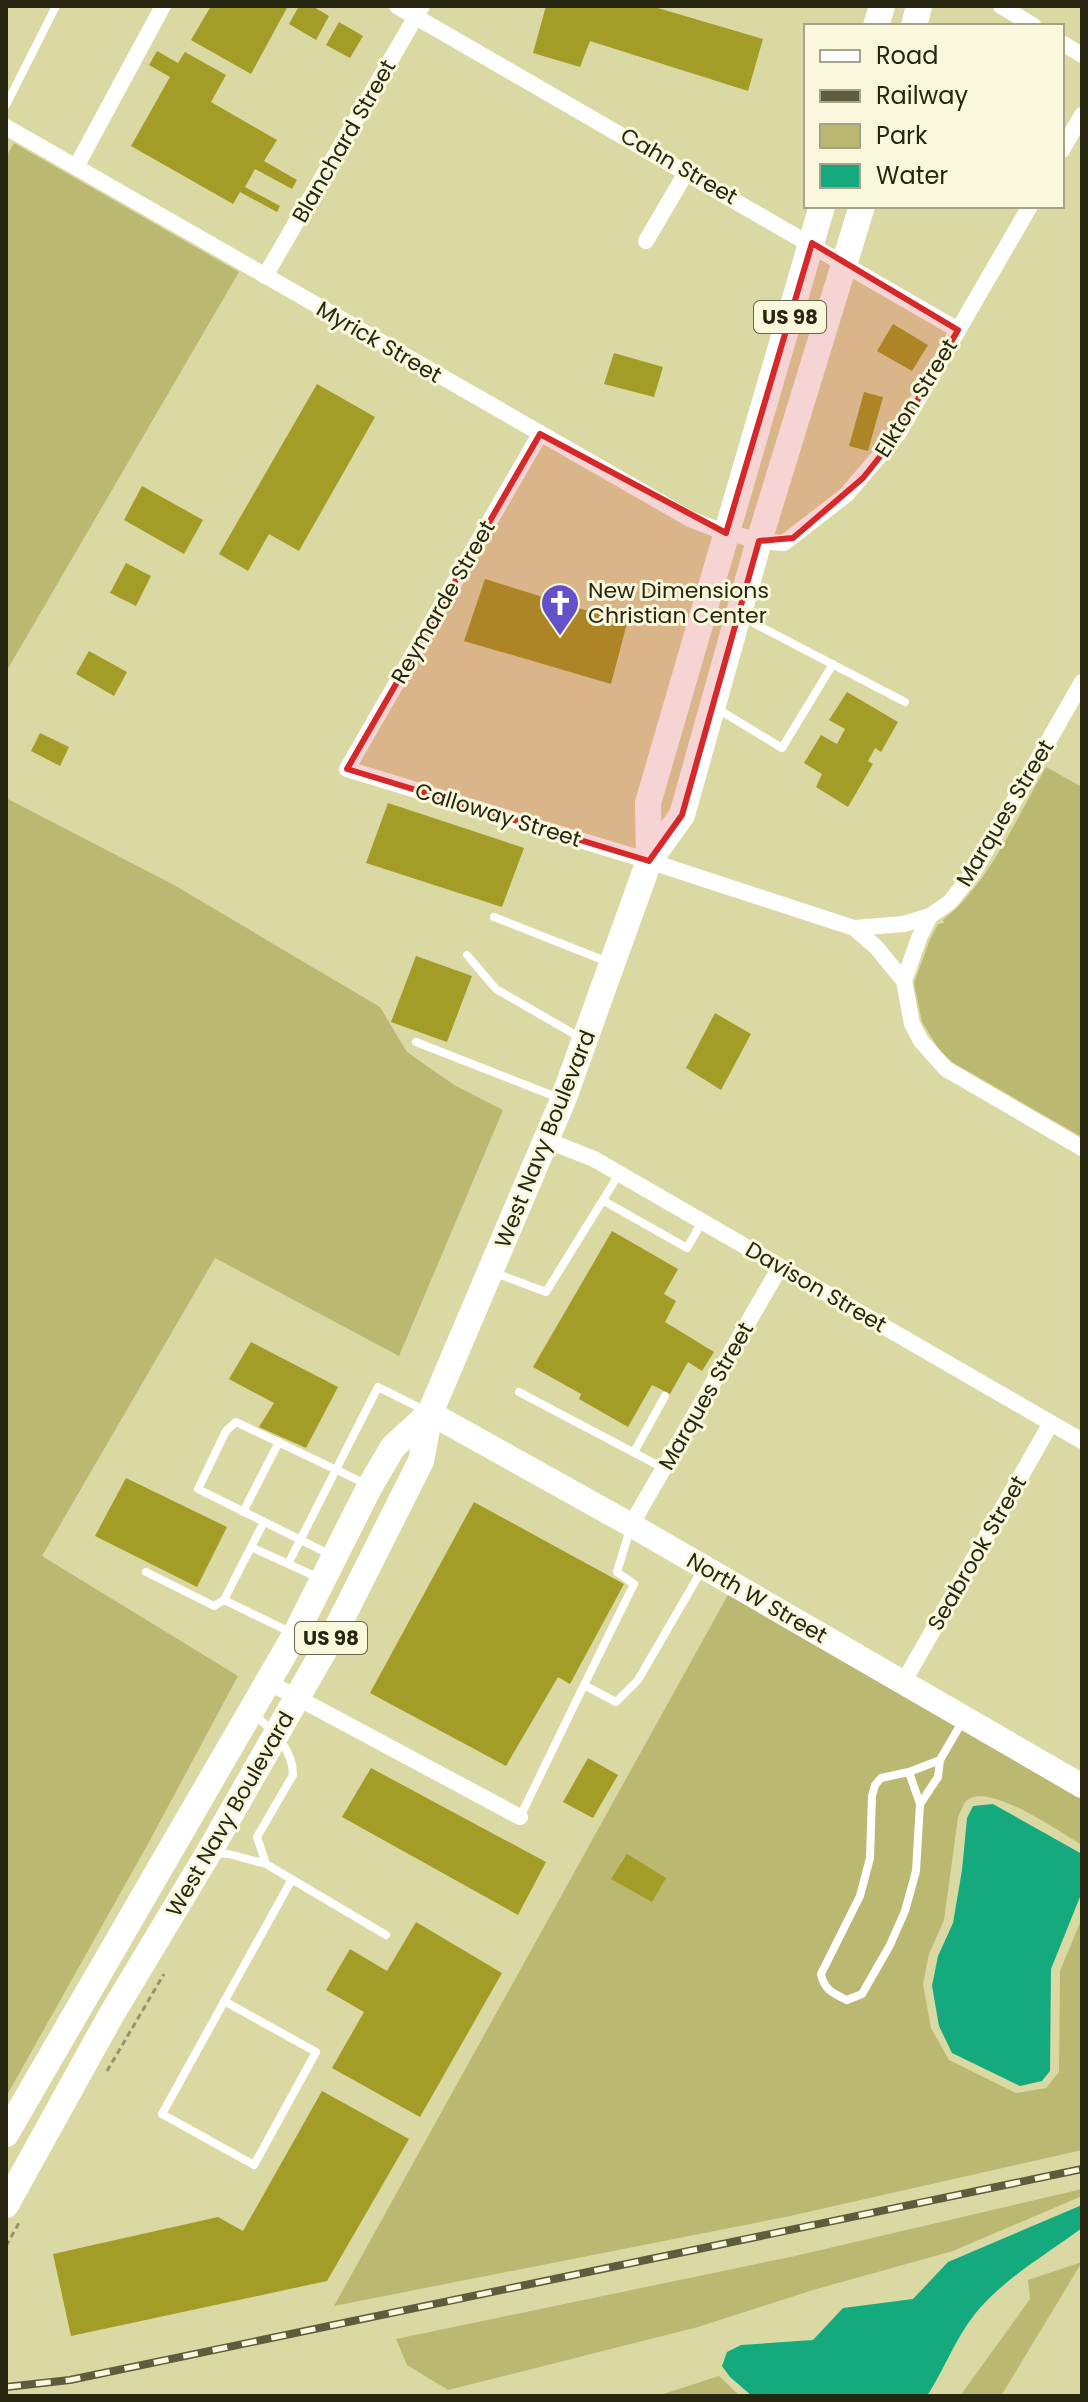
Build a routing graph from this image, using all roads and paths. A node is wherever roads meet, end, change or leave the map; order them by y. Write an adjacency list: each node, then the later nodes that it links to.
1 (56, 6): 9 (lane)
2 (163, 6): 13 (street)
3 (397, 6): 5 (street, Cahn Street)
4 (1001, 6): 6 (street)
5 (419, 11): 14 (street, Cahn Street); 21 (street, Blanchard Street)
6 (1031, 24)
7 (1064, 44): 8 (street)
8 (1082, 55)
9 (6, 105)
10 (1082, 115): 12 (street)
11 (6, 127): 13 (street, Myrick Street)
12 (1064, 146)
13 (76, 167): 21 (street, Myrick Street)
14 (687, 171): 18 (street); 19 (street, Cahn Street)
15 (821, 208): 19 (main road, West Navy Boulevard / US 98)
16 (861, 208): 20 (main road, West Navy Boulevard / US 98)
17 (1029, 208): 22 (street, Elkton Street)
18 (646, 241)
19 (812, 243): 20 (street, Cahn Street); 24 (main road, West Navy Boulevard / US 98)
20 (845, 263): 22 (street, Cahn Street); 25 (main road, West Navy Boulevard / US 98)
21 (265, 276): 23 (street, Myrick Street)
22 (958, 330): 25 (street, Elkton Street)
23 (540, 434): 24 (street, Myrick Street); 31 (street, Reymarde Street)
24 (726, 532): 25 (street, Myrick Street); 32 (main road, West Navy Boulevard / US 98)
25 (759, 541): 26 (main road, West Navy Boulevard / US 98)
26 (737, 615): 27 (lane); 30 (main road, West Navy Boulevard / US 98)
27 (833, 664): 29 (lane); 30 (lane)
28 (1082, 682): 33 (street, Marques Street)
29 (905, 702)
30 (712, 705): 32 (main road, West Navy Boulevard / US 98)
31 (347, 769): 32 (street, Calloway Street)
32 (649, 861): 35 (street, Calloway Street); 37 (main road, West Navy Boulevard / US 98)
33 (930, 916): 35 (street); 38 (street, Marques Street)
34 (494, 917): 37 (lane)
35 (854, 928): 38 (street)
36 (467, 955): 39 (lane)
37 (612, 964): 39 (main road, West Navy Boulevard / US 98)
38 (904, 981): 43 (street)
39 (585, 1040): 41 (main road, West Navy Boulevard / US 98)
40 (416, 1042): 41 (lane)
41 (563, 1100): 42 (main road, West Navy Boulevard / US 98)
42 (546, 1140): 44 (street, Davison Street); 48 (main road, West Navy Boulevard / US 98)
43 (1082, 1148)
44 (619, 1173): 45 (lane); 46 (street, Davison Street)
45 (604, 1201): 46 (lane); 48 (lane)
46 (702, 1221): 47 (street, Davison Street)
47 (780, 1267): 52 (street, Davison Street); 56 (street, Marques Street)
48 (492, 1271): 51 (main road, West Navy Boulevard / US 98)
49 (519, 1392): 55 (lane)
50 (665, 1396): 55 (lane)
51 (430, 1413): 57 (lane); 58 (main road, West Navy Boulevard / US 98); 61 (main road, North W Street); 73 (main road, West Navy Boulevard / US 98)
52 (1051, 1423): 53 (street, Davison Street); 71 (street, Seabrook Street)
53 (1082, 1441)
54 (279, 1442): 57 (lane); 59 (lane); 59 (lane)
55 (634, 1452): 56 (lane)
56 (664, 1468): 61 (street, Marques Street)
57 (336, 1469): 58 (lane); 62 (lane)
58 (370, 1486): 66 (main road, West Navy Boulevard / US 98)
59 (243, 1512): 60 (lane)
60 (264, 1522): 62 (lane); 63 (lane)
61 (631, 1525): 65 (main road, North W Street); 72 (lane)
62 (300, 1540): 64 (lane); 66 (lane)
63 (251, 1547): 64 (lane); 68 (lane)
64 (288, 1564): 66 (lane)
65 (703, 1567): 71 (main road, North W Street); 72 (lane)
66 (330, 1569): 69 (main road, West Navy Boulevard / US 98)
67 (146, 1572): 68 (lane)
68 (224, 1600): 69 (lane)
69 (295, 1635): 70 (main road, West Navy Boulevard / US 98)
70 (268, 1682): 73 (street); 74 (main road, West Navy Boulevard / US 98)
71 (903, 1683): 75 (main road, North W Street)
72 (584, 1685): 81 (lane)
73 (298, 1698): 76 (main road, West Navy Boulevard / US 98); 81 (street)
74 (251, 1712): 76 (lane); 87 (main road, West Navy Boulevard / US 98)
75 (964, 1718): 77 (lane); 79 (main road, North W Street)
76 (276, 1734): 82 (main road, West Navy Boulevard / US 98); 83 (lane)
77 (940, 1760): 78 (lane); 80 (lane)
78 (909, 1772): 80 (lane); 80 (lane)
79 (1082, 1786)
80 (920, 1804)
81 (520, 1817)
82 (209, 1852): 83 (lane); 88 (main road, West Navy Boulevard / US 98)
83 (266, 1864): 84 (lane)
84 (292, 1879): 85 (lane); 86 (lane)
85 (386, 1935)
86 (224, 2001): 86 (lane)
87 (6, 2134)
88 (6, 2205)

